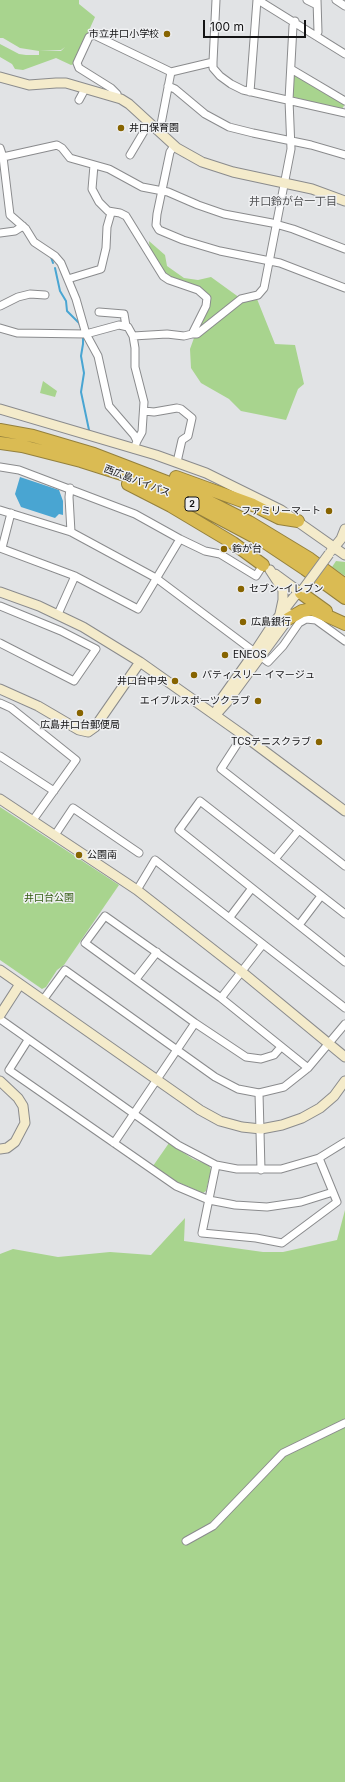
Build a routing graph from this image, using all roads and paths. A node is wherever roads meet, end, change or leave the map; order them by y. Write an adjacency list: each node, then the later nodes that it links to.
1 (216, 0): 10 (street)
2 (258, 0): 7 (street); 16 (street)
3 (307, 0): 5 (street)
4 (336, 0): 6 (street)
5 (317, 2): 8 (street)
6 (345, 6)
7 (295, 21): 8 (street); 11 (street)
8 (316, 36): 9 (street)
9 (345, 54)
10 (213, 62): 12 (street); 16 (street)
11 (291, 69): 19 (street); 20 (street)
12 (171, 72): 14 (street); 17 (street)
13 (0, 77): 15 (street)
14 (168, 86): 23 (street); 24 (street)
15 (85, 89): 17 (street); 18 (street)
16 (250, 92): 19 (street)
17 (116, 97): 22 (street)
18 (79, 100)
19 (289, 100): 21 (street); 24 (street)
20 (345, 101)
21 (345, 113)
22 (150, 123): 23 (street); 27 (street)
23 (157, 130): 25 (street)
24 (292, 140): 28 (street); 31 (street)
25 (174, 146): 31 (street); 32 (street)
26 (0, 148): 29 (street)
27 (130, 154)
28 (345, 155)
29 (3, 157): 30 (street); 36 (street)
30 (94, 165): 32 (street); 34 (street)
31 (284, 182): 33 (street); 35 (street)
32 (162, 190): 35 (street); 39 (street)
33 (345, 201)
34 (111, 213): 40 (street); 48 (street)
35 (276, 224): 38 (street); 39 (street)
36 (23, 226): 37 (street); 40 (street)
37 (0, 233)
38 (345, 249)
39 (269, 260): 41 (street); 48 (street)
40 (68, 279): 47 (street)
41 (345, 288)
42 (45, 295): 43 (street)
43 (0, 306)
44 (99, 312): 45 (street)
45 (126, 326): 47 (street); 49 (street)
46 (0, 328): 47 (street)
47 (84, 334): 54 (street)
48 (192, 334): 49 (street)
49 (133, 336): 51 (street)
50 (0, 409): 54 (street)
51 (144, 411): 54 (street); 57 (street)
52 (0, 430): 56 (highway, 西広島バイパス / 2)
53 (0, 443): 55 (highway, 西広島バイパス / 2)
54 (136, 445): 57 (street)
55 (22, 446): 69 (highway); 75 (highway, 西広島バイパス / 2)
56 (94, 454): 62 (highway); 72 (highway, 西広島バイパス / 2)
57 (177, 462): 62 (street)
58 (0, 467): 59 (street)
59 (70, 488): 64 (street); 65 (street)
60 (0, 510): 61 (street)
61 (11, 513): 64 (street); 66 (street)
62 (298, 521): 67 (street)
63 (345, 529): 67 (street)
64 (71, 532): 71 (street)
65 (180, 539): 69 (street); 71 (street)
66 (1, 548): 70 (street)
67 (332, 550): 68 (street); 73 (street, bridge)
68 (345, 555)
69 (266, 568): 73 (street); 78 (street)
70 (75, 576): 71 (street); 77 (street)
71 (156, 578): 82 (street)
72 (345, 585)
73 (303, 590): 78 (street); 79 (highway)
74 (0, 592): 77 (street)
75 (345, 598)
76 (0, 606): 81 (street)
77 (58, 614): 83 (street)
78 (284, 616): 79 (highway); 82 (street)
79 (345, 624)
80 (345, 641): 82 (street)
81 (1, 646)
82 (257, 655): 86 (street)
83 (140, 662): 84 (street); 86 (street)
84 (0, 689)
85 (0, 703): 89 (street)
86 (215, 715): 87 (street)
87 (244, 735): 91 (street); 93 (street)
88 (0, 756): 89 (street)
89 (54, 791): 92 (street)
90 (0, 799): 92 (street)
91 (345, 811)
92 (33, 820): 94 (street)
93 (299, 830): 96 (street); 97 (street)
94 (55, 835): 95 (street); 99 (street)
95 (139, 853)
96 (275, 859): 98 (street); 100 (street)
97 (345, 866)
98 (252, 888): 102 (street); 103 (street)
99 (137, 890): 102 (street); 108 (street)
100 (321, 896): 101 (street); 103 (street)
101 (345, 914)
102 (230, 917): 104 (street)
103 (299, 925): 106 (street)
104 (263, 944): 108 (street); 113 (street)
105 (157, 952): 109 (street); 109 (street); 111 (street)
106 (345, 962)
107 (0, 970): 110 (street)
108 (242, 972): 111 (street); 119 (street)
109 (136, 979): 116 (street)
110 (20, 984): 112 (street); 114 (street)
111 (221, 998): 120 (street)
112 (43, 1000): 121 (street); 124 (street)
113 (345, 1008)
114 (0, 1015)
115 (0, 1019): 118 (street)
116 (195, 1023): 120 (street); 121 (street)
117 (345, 1024): 119 (street)
118 (28, 1040): 128 (street); 131 (street)
119 (329, 1044): 122 (street); 123 (street)
120 (281, 1047): 123 (street)
121 (176, 1048): 124 (street); 127 (street)
122 (345, 1057)
123 (308, 1068): 127 (street)
124 (156, 1079): 128 (street); 129 (street)
125 (0, 1081): 132 (street)
126 (345, 1081): 129 (street)
127 (260, 1093): 129 (street)
128 (132, 1113): 131 (street); 134 (street)
129 (261, 1129): 135 (street)
130 (345, 1142): 133 (street)
131 (114, 1143): 137 (street)
132 (0, 1149)
133 (319, 1158): 135 (street); 136 (street)
134 (216, 1165): 135 (street); 137 (street)
135 (261, 1170)
136 (333, 1192): 137 (street); 137 (street)
137 (209, 1200)
138 (345, 1423): 139 (street)
139 (186, 1541)

